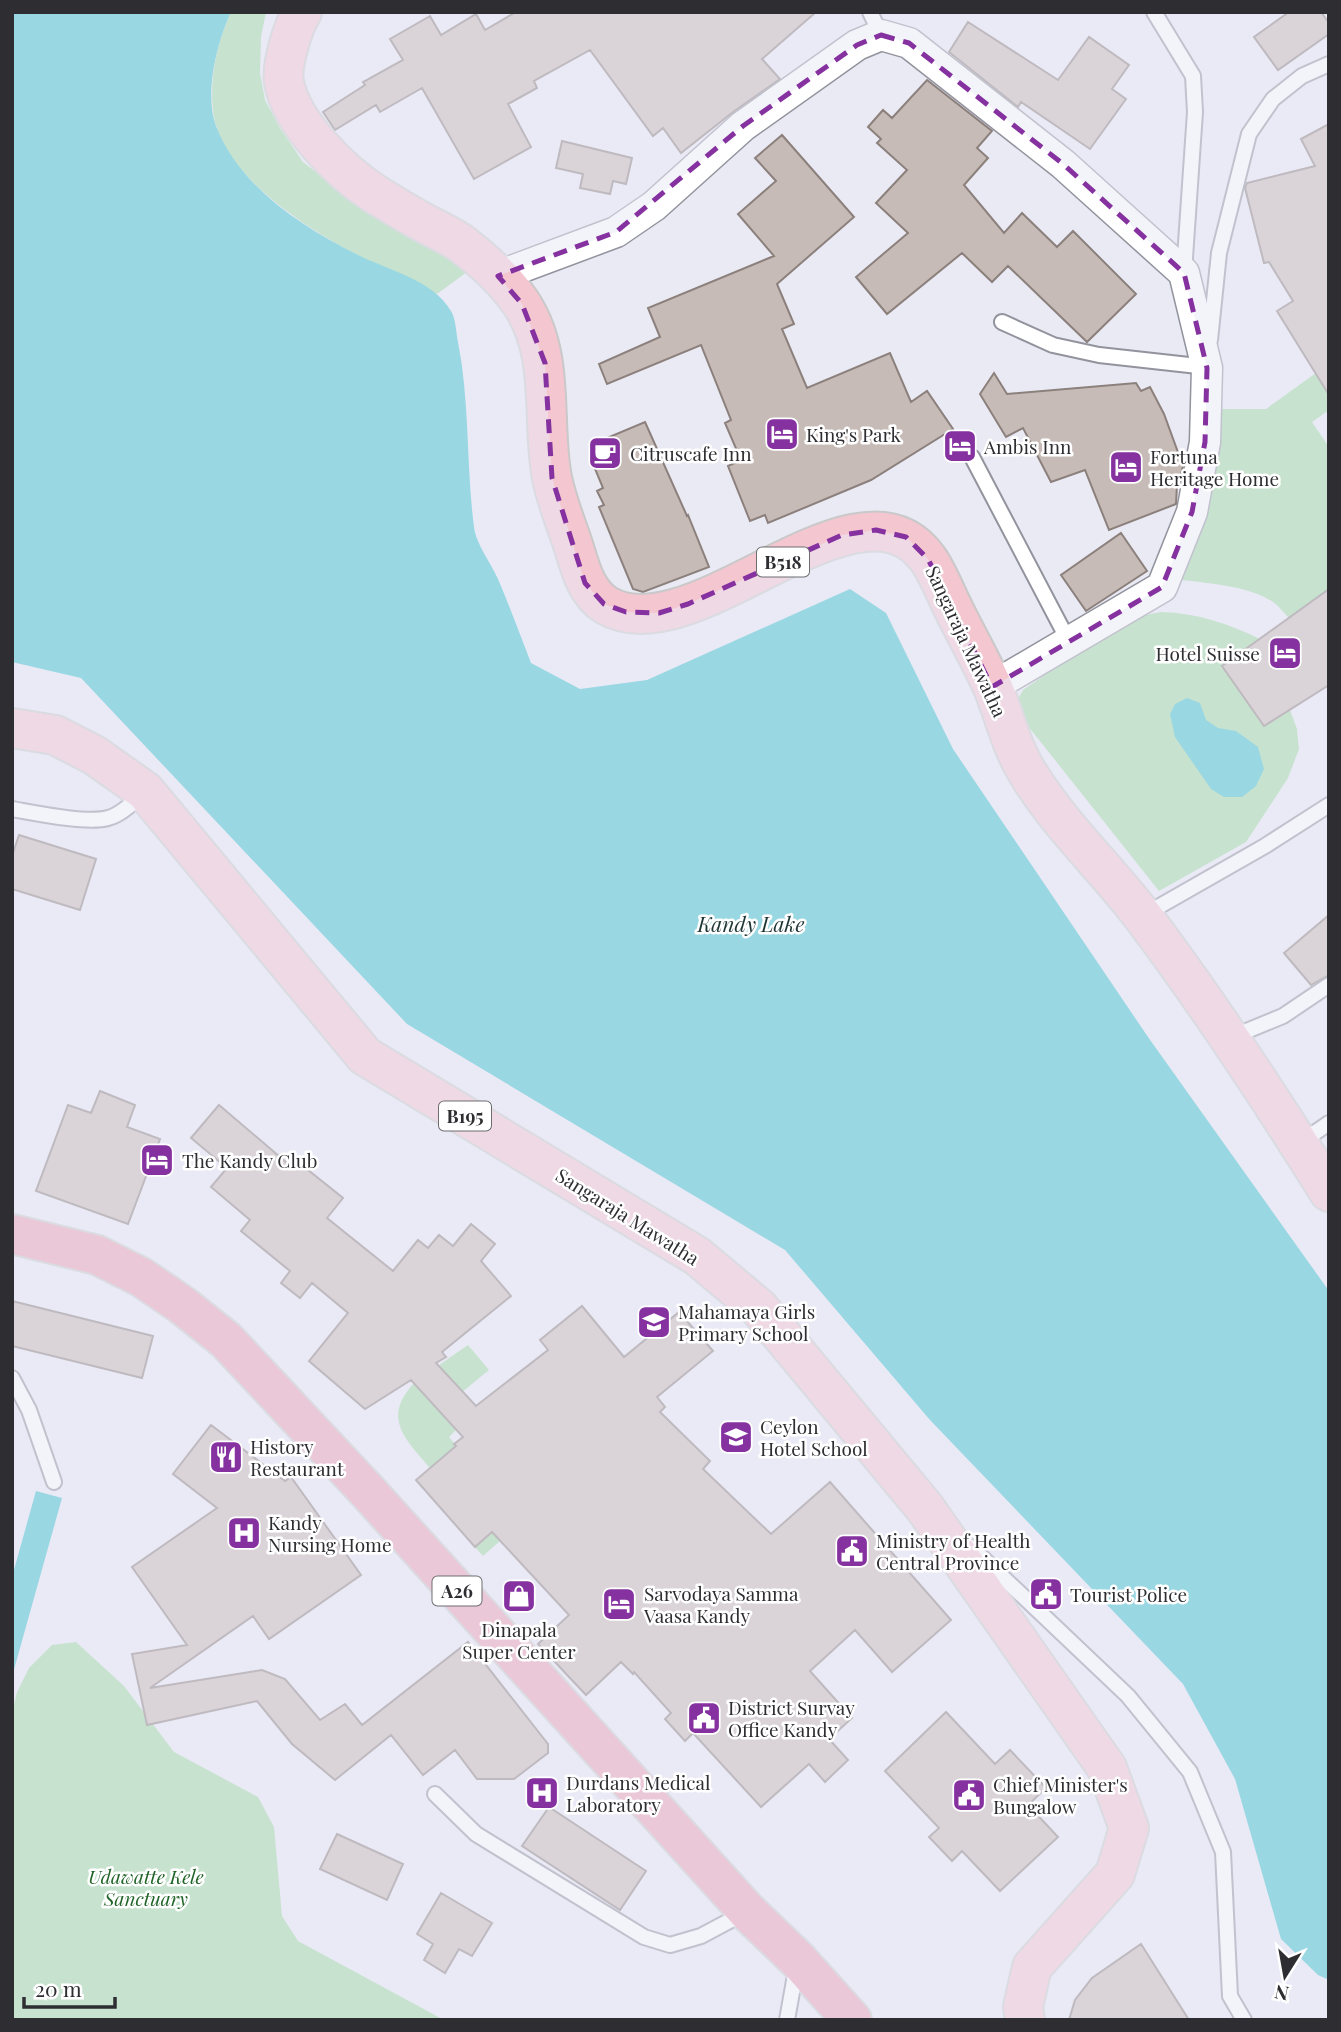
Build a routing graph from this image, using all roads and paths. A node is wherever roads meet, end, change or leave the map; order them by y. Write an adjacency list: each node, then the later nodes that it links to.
1 (302, 12): 6 (main road, Sangaraja Mawatha / B518)
2 (1154, 12): 5 (lane)
3 (876, 23): 5 (street); 6 (street)
4 (1329, 64): 8 (lane)
5 (1184, 273): 8 (street)
6 (498, 276): 11 (main road, Sangaraja Mawatha / B518)
7 (1002, 322): 8 (lane)
8 (1207, 368): 10 (street)
9 (972, 457): 10 (lane)
10 (1068, 640): 11 (street)
11 (992, 687): 16 (main road, Sangaraja Mawatha / B518)
12 (12, 728): 13 (main road, Sangaraja Mawatha / B195)
13 (145, 791): 15 (lane); 24 (main road, Sangaraja Mawatha / B195)
14 (1329, 805): 16 (lane)
15 (12, 809)
16 (1142, 916): 18 (main road, Sangaraja Mawatha / B518)
17 (1329, 985): 18 (lane)
18 (1229, 1039): 19 (main road, Sangaraja Mawatha / B518)
19 (1314, 1134): 20 (main road, Sangaraja Mawatha / B518)
20 (1329, 1192)
21 (12, 1234): 26 (highway, A26)
22 (12, 1378): 23 (lane)
23 (54, 1482)
24 (925, 1508): 30 (main road); 31 (lane, Sangaraja Mawatha)
25 (435, 1794): 26 (lane)
26 (747, 1911): 27 (highway, A26)
27 (797, 1960): 28 (lane); 29 (highway, A26)
28 (787, 2020)
29 (852, 2020)
30 (1025, 2020)
31 (1244, 2020)

